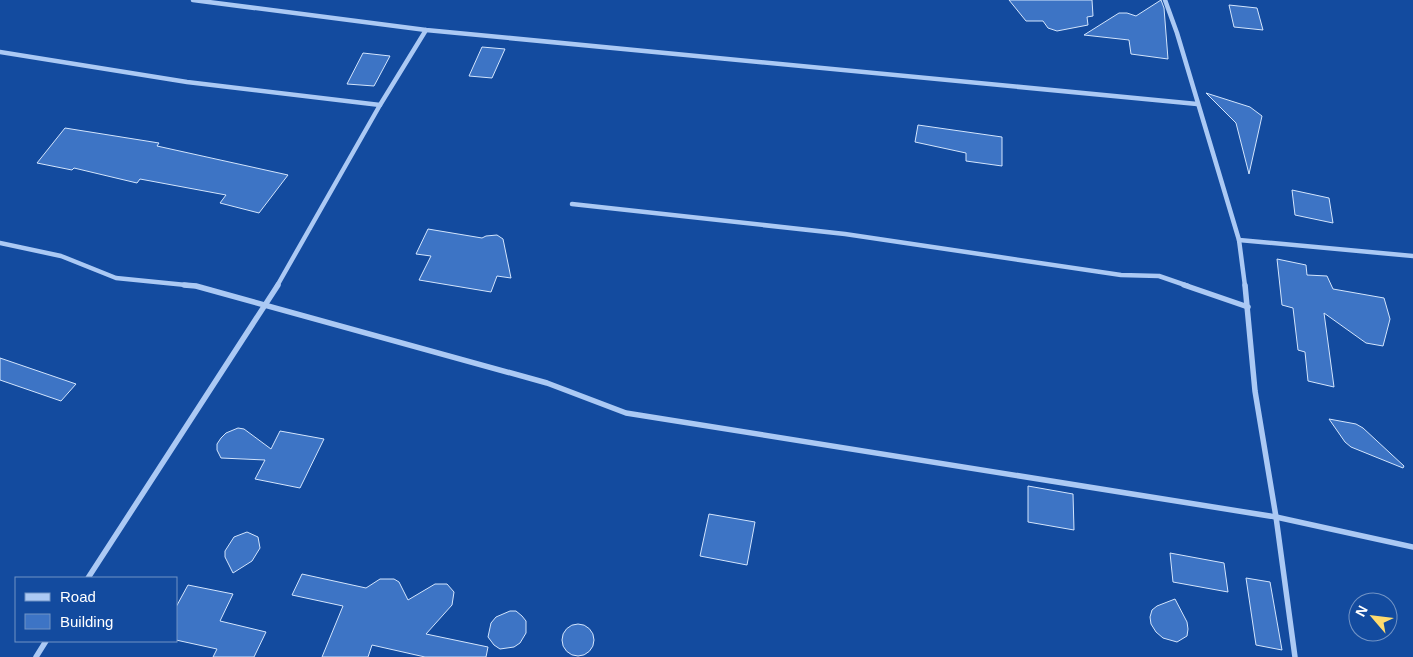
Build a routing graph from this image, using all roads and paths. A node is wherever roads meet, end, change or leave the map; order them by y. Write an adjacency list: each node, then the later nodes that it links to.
1 (192, 0): 3 (street)
2 (1165, 0): 5 (street)
3 (426, 30): 5 (street); 6 (street)
4 (0, 52): 6 (street)
5 (1197, 104): 8 (street)
6 (380, 105): 11 (street)
7 (572, 204): 12 (street)
8 (1239, 240): 10 (street); 12 (street)
9 (0, 243): 11 (street)
10 (1413, 256)
11 (266, 306): 13 (street); 15 (street)
12 (1248, 307): 13 (street)
13 (1276, 517): 14 (street); 18 (street)
14 (1413, 547)
15 (89, 577)
16 (45, 642): 17 (street)
17 (36, 657)
18 (1295, 657)

